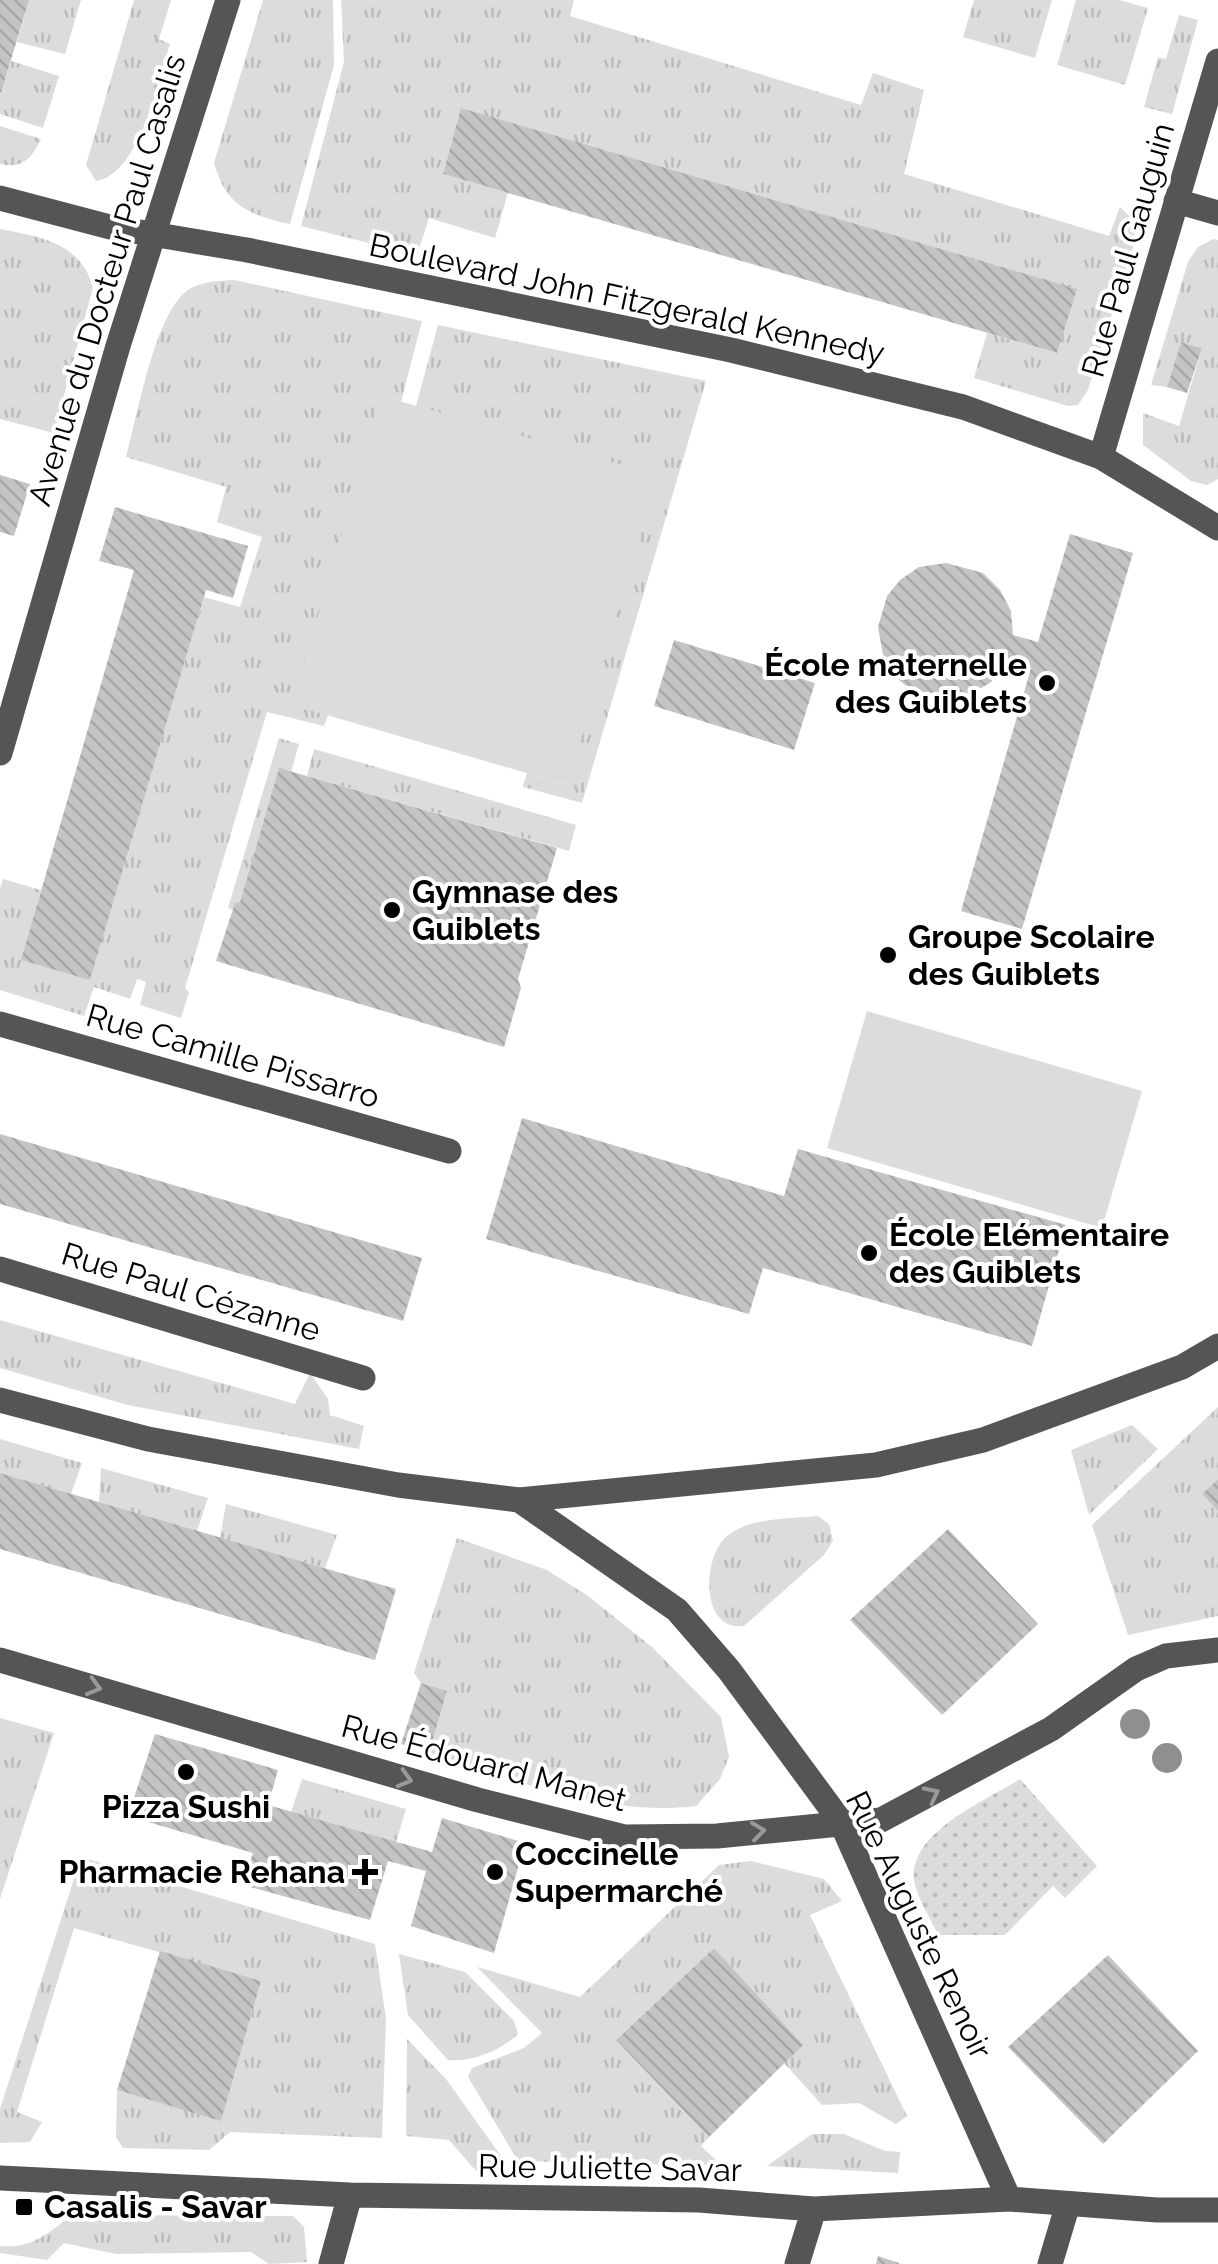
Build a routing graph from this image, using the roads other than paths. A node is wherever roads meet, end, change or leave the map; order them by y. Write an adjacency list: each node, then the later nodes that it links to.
1 (228, 0): 7 (street, Avenue du Docteur Paul Casalis)
2 (1218, 61): 3 (street, Rue Paul Gauguin)
3 (1213, 96): 5 (street, Rue Paul Gauguin)
4 (0, 198): 7 (street, Boulevard John Fitzgerald Kennedy)
5 (1176, 200): 6 (street); 8 (street, Rue Paul Gauguin)
6 (1218, 213)
7 (154, 234): 8 (street, Boulevard John Fitzgerald Kennedy); 10 (street, Avenue du Docteur Paul Casalis)
8 (1101, 457): 9 (street, Boulevard John Fitzgerald Kennedy)
9 (1218, 528)
10 (0, 752)
11 (0, 1024): 12 (street, Rue Camille Pissarro)
12 (449, 1151)
13 (0, 1269): 15 (street, Rue Paul Cézanne)
14 (1218, 1346): 17 (street)
15 (363, 1378)
16 (0, 1400): 17 (street)
17 (519, 1500): 20 (street, Rue Auguste Renoir)
18 (1218, 1650): 20 (street, Rue Édouard Manet, one-way to 18)
19 (0, 1660): 20 (street, Rue Édouard Manet, one-way to 20)
20 (841, 1822): 23 (street, Rue Auguste Renoir)
21 (0, 2178): 22 (street, Rue Juliette Savar)
22 (350, 2195): 25 (street, Rue Juliette Savar); 27 (street)
23 (1008, 2199): 24 (street, Rue Juliette Savar); 25 (street, Rue Juliette Savar)
24 (1068, 2204): 26 (street, Rue Juliette Savar); 29 (street)
25 (814, 2209): 28 (street)
26 (1218, 2210)
27 (331, 2264)
28 (797, 2264)
29 (1050, 2264)

